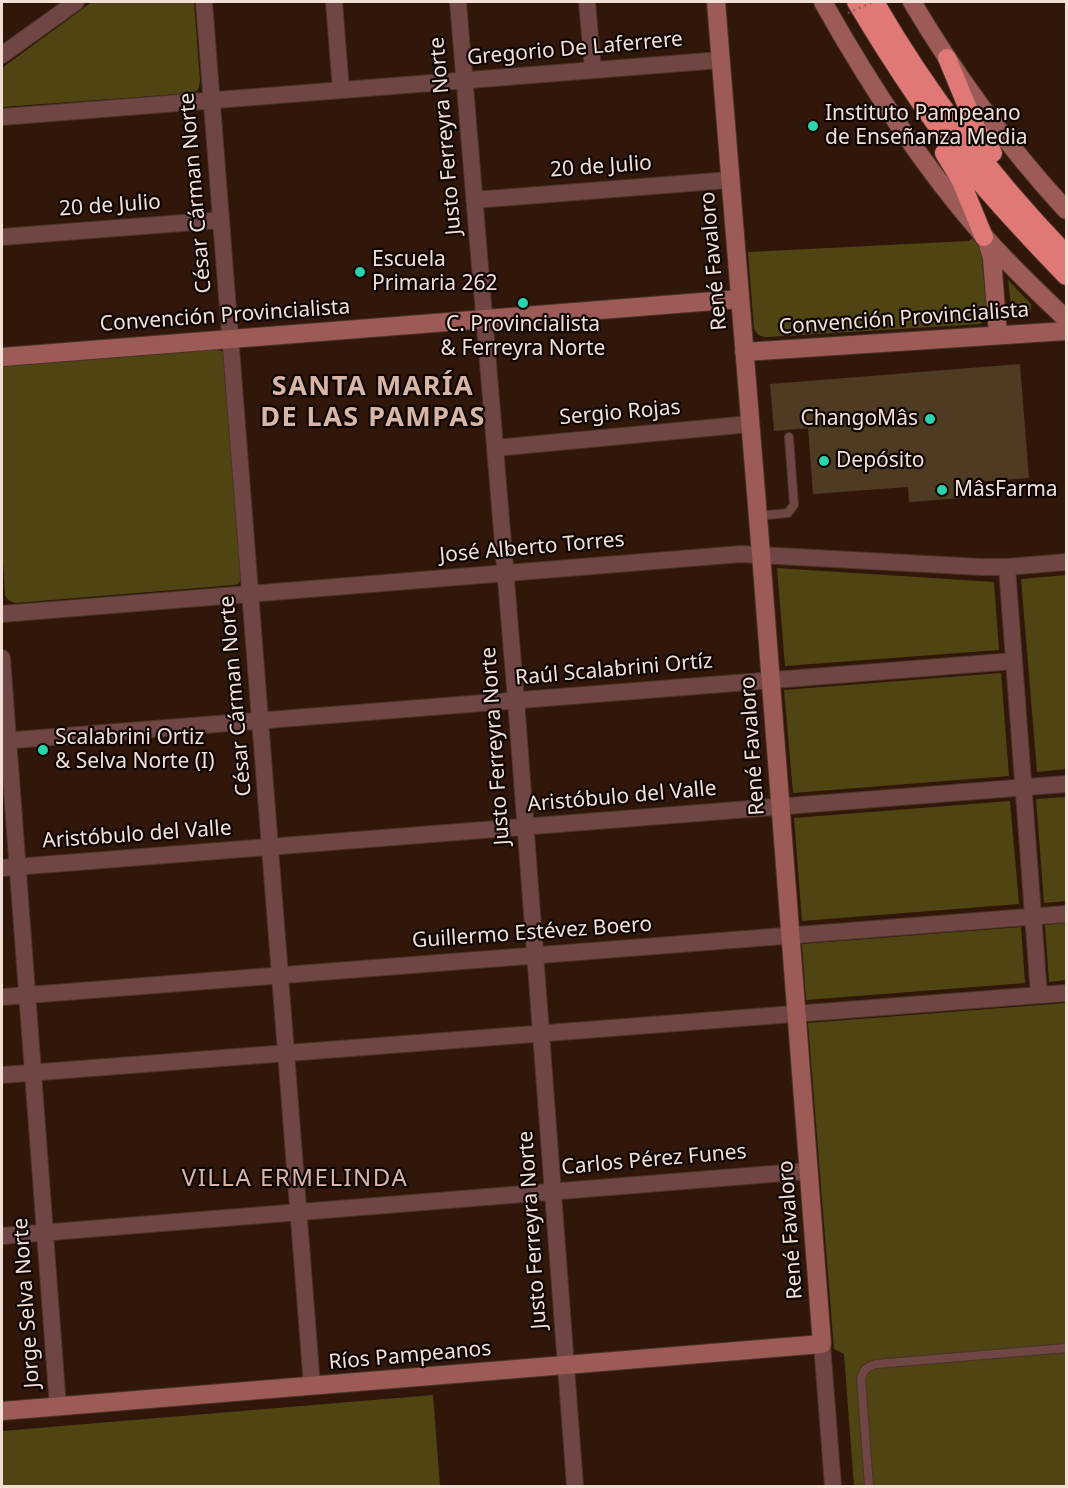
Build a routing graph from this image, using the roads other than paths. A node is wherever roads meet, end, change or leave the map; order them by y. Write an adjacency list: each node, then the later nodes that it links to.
1 (76, 2): 12 (street)
2 (204, 2): 18 (street, César Cárman Norte)
3 (334, 2): 17 (street)
4 (458, 2): 16 (street, Justo Ferreyra Norte)
5 (587, 2): 15 (street)
6 (716, 2): 14 (street, René Favaloro)
7 (824, 2): 25 (street)
8 (874, 2): 27 (highway)
9 (912, 2): 13 (street)
10 (852, 8): 11 (highway)
11 (872, 27): 25 (highway); 28 (highway)
12 (2, 56)
13 (947, 58): 22 (street); 26 (highway)
14 (721, 60): 15 (street, Gregorio De Laferrere); 20 (street, René Favaloro)
15 (593, 70): 16 (street, Gregorio De Laferrere)
16 (464, 80): 17 (street, Gregorio De Laferrere); 21 (street, Justo Ferreyra Norte)
17 (341, 90): 18 (street, Gregorio De Laferrere)
18 (212, 100): 19 (street, Gregorio De Laferrere); 23 (street, César Cárman Norte)
19 (2, 117)
20 (730, 180): 21 (street, 20 de Julio); 29 (street, René Favaloro)
21 (474, 200): 30 (street, Justo Ferreyra Norte)
22 (1066, 210)
23 (221, 220): 24 (street, 20 de Julio); 34 (street, César Cárman Norte)
24 (2, 237)
25 (984, 237): 31 (street); 33 (street)
26 (1066, 243)
27 (1066, 254)
28 (1066, 276)
29 (740, 299): 30 (street, Convención Provincialista); 35 (street, René Favaloro)
30 (484, 319): 34 (street, Convención Provincialista); 39 (street, Justo Ferreyra Norte)
31 (1066, 319)
32 (1066, 331): 33 (street, Convención Provincialista)
33 (998, 335): 35 (street, Convención Provincialista)
34 (230, 338): 36 (street, Convención Provincialista); 45 (street, César Cárman Norte)
35 (744, 352): 37 (street, René Favaloro)
36 (2, 357)
37 (750, 424): 39 (street, Sergio Rojas); 40 (street, René Favaloro)
38 (789, 437): 40 (lane)
39 (495, 448): 44 (street, Justo Ferreyra Norte)
40 (758, 516): 41 (street, René Favaloro)
41 (761, 554): 43 (street, José Alberto Torres); 44 (street, José Alberto Torres); 49 (street, René Favaloro)
42 (1066, 562): 43 (street, José Alberto Torres)
43 (1007, 567): 48 (street)
44 (505, 573): 45 (street, José Alberto Torres); 50 (street, Justo Ferreyra Norte)
45 (250, 593): 46 (street, José Alberto Torres); 51 (street, César Cárman Norte)
46 (2, 614)
47 (2, 658): 52 (street, Jorge Selva Norte)
48 (1014, 661): 49 (street, Raúl Scalabrini Ortíz); 54 (street)
49 (771, 680): 50 (street, Raúl Scalabrini Ortíz); 55 (street, René Favaloro)
50 (516, 700): 51 (street, Raúl Scalabrini Ortíz); 56 (street, Justo Ferreyra Norte)
51 (261, 721): 52 (street, Raúl Scalabrini Ortíz); 57 (street, César Cárman Norte)
52 (5, 741): 58 (street, Jorge Selva Norte)
53 (1066, 784): 54 (street, Aristóbulo del Valle)
54 (1024, 788): 55 (street, Aristóbulo del Valle); 60 (street)
55 (780, 807): 56 (street, Aristóbulo del Valle); 61 (street, René Favaloro)
56 (525, 827): 57 (street, Aristóbulo del Valle); 62 (street, Justo Ferreyra Norte)
57 (270, 847): 58 (street, Aristóbulo del Valle); 63 (street, César Cárman Norte)
58 (9, 867): 65 (street, Jorge Selva Norte)
59 (1066, 914): 60 (street, Guillermo Estévez Boero)
60 (1033, 916): 61 (street, Guillermo Estévez Boero); 66 (street)
61 (790, 935): 62 (street, Guillermo Estévez Boero); 68 (street, René Favaloro)
62 (535, 956): 63 (street, Guillermo Estévez Boero); 69 (street, Justo Ferreyra Norte)
63 (281, 975): 65 (street, Guillermo Estévez Boero); 70 (street, César Cárman Norte)
64 (1066, 993): 66 (street)
65 (27, 995): 67 (street, Guillermo Estévez Boero); 71 (street, Jorge Selva Norte)
66 (1039, 995): 68 (street)
67 (2, 997)
68 (797, 1014): 69 (street); 73 (street, René Favaloro)
69 (541, 1034): 70 (street); 74 (street, Justo Ferreyra Norte)
70 (286, 1053): 71 (street); 75 (street, César Cárman Norte)
71 (33, 1073): 72 (street); 76 (street, Jorge Selva Norte)
72 (2, 1075)
73 (809, 1170): 74 (street, Carlos Pérez Funes); 78 (street, René Favaloro)
74 (553, 1191): 75 (street, Carlos Pérez Funes); 80 (street, Justo Ferreyra Norte)
75 (298, 1212): 76 (street, Carlos Pérez Funes); 81 (street, César Cárman Norte)
76 (45, 1233): 77 (street, Carlos Pérez Funes); 82 (street, Jorge Selva Norte)
77 (2, 1236)
78 (822, 1344): 80 (street, Ríos Pampeanos); 85 (street, René Favaloro)
79 (1066, 1348): 86 (lane)
80 (566, 1365): 81 (street, Ríos Pampeanos); 84 (street, Justo Ferreyra Norte)
81 (312, 1386): 82 (street, Ríos Pampeanos)
82 (58, 1407): 83 (street, Ríos Pampeanos)
83 (2, 1411)
84 (575, 1486)
85 (833, 1486)
86 (869, 1486)

